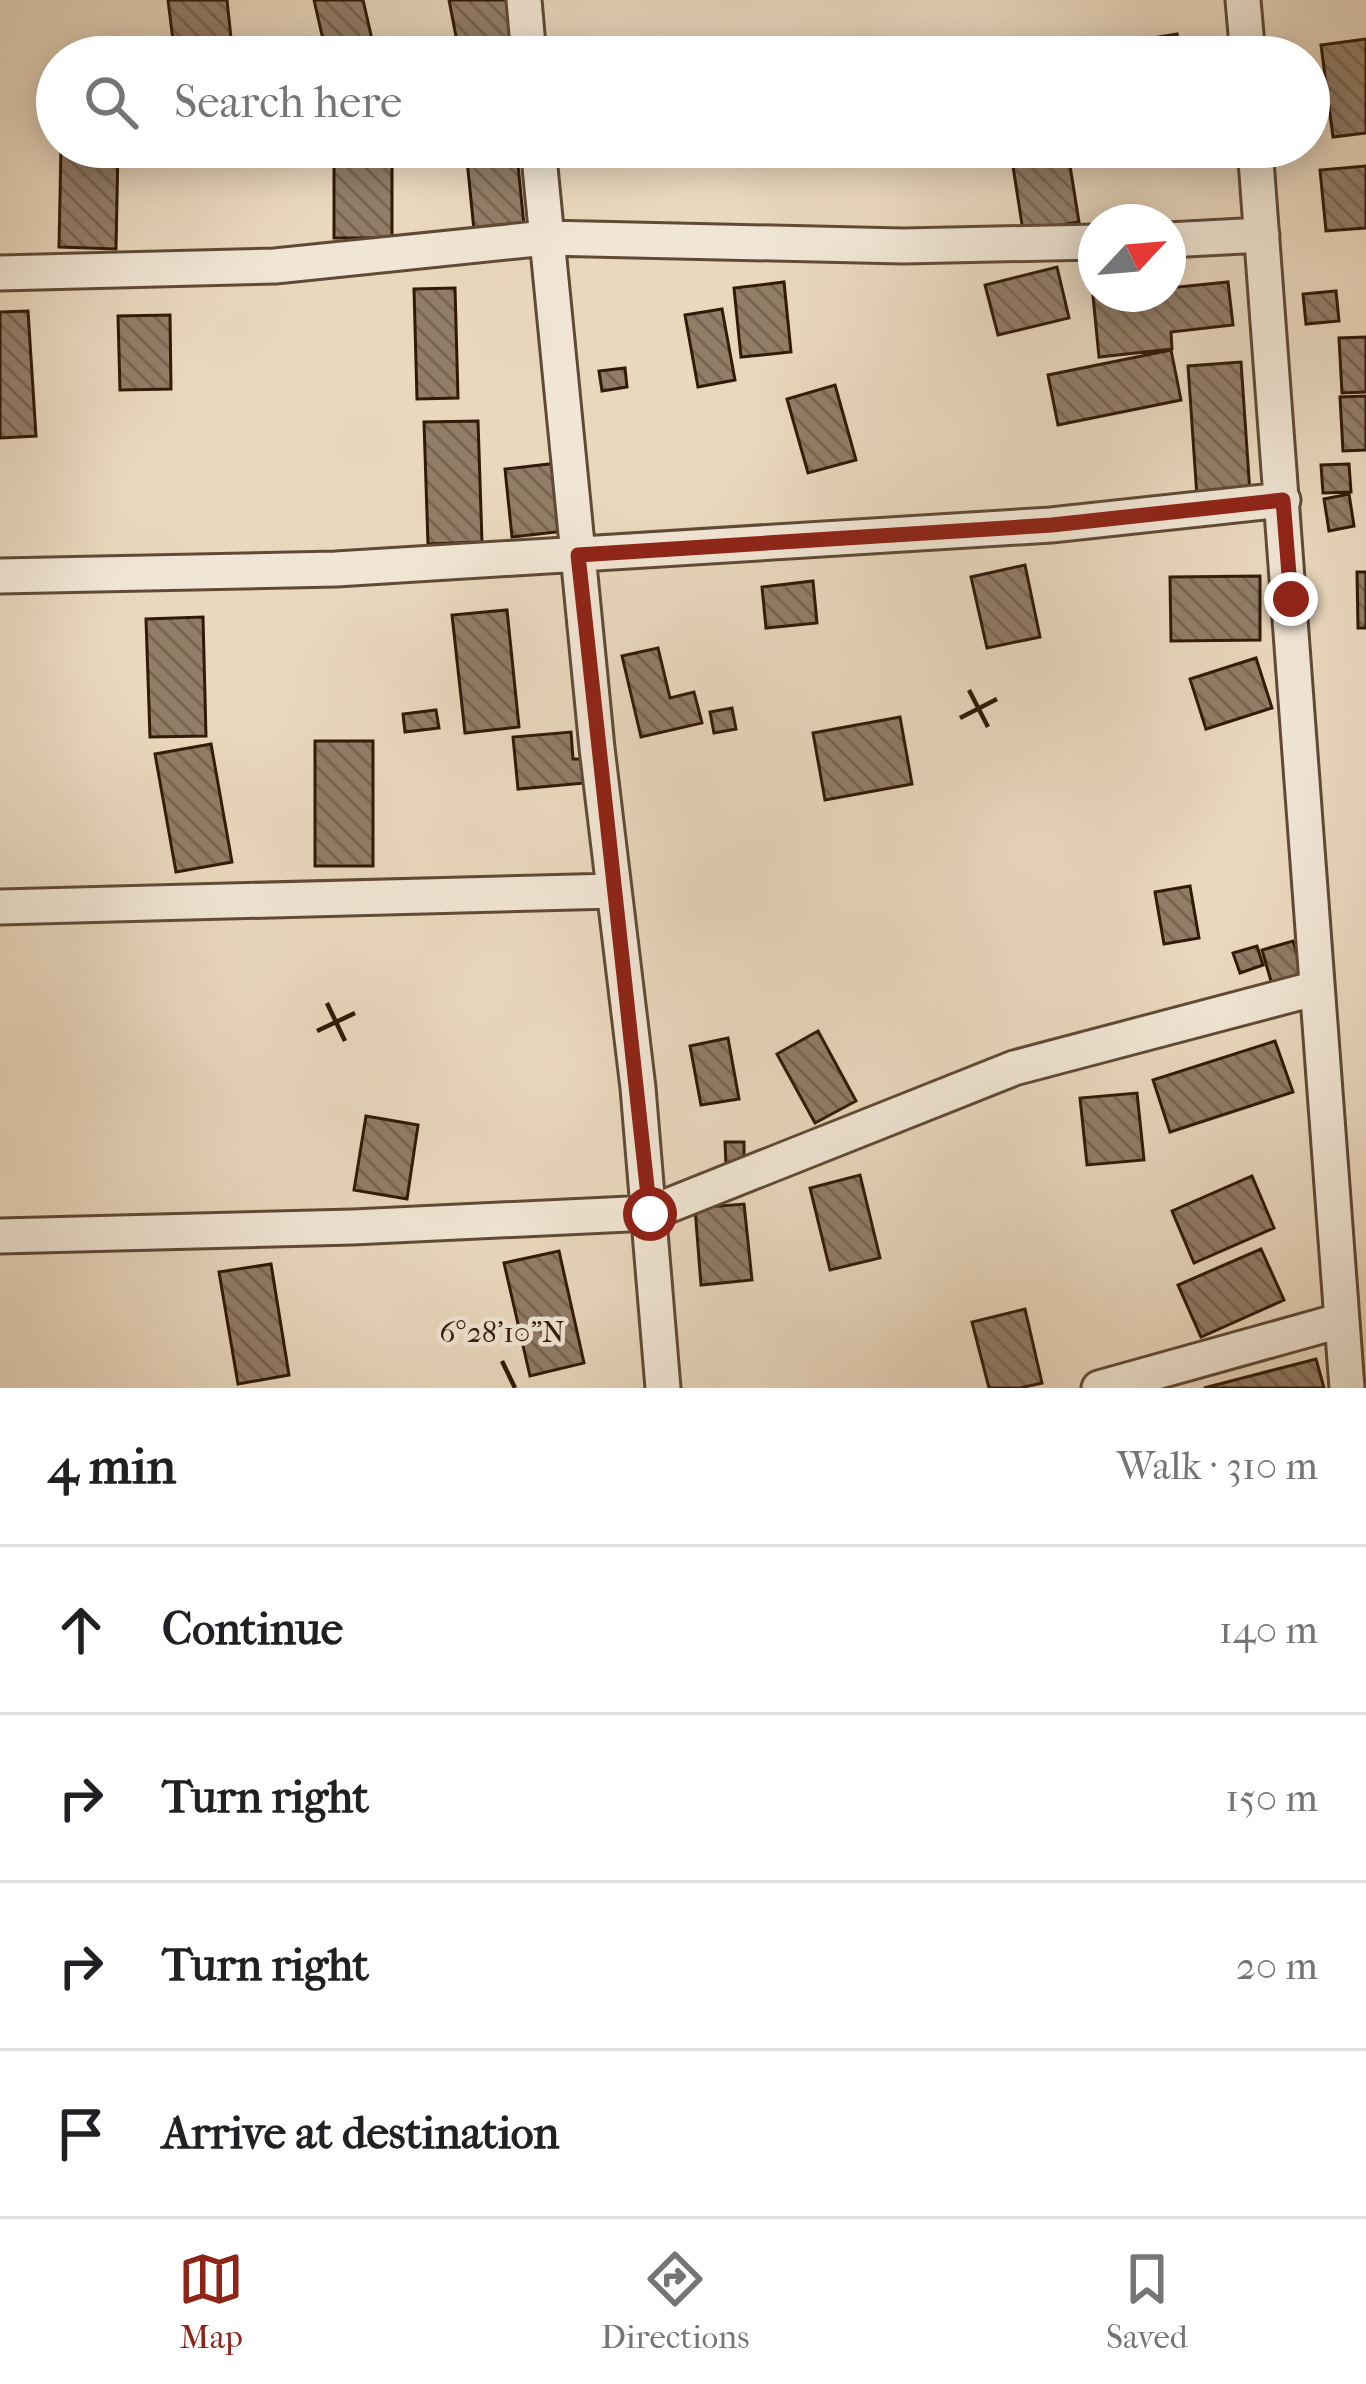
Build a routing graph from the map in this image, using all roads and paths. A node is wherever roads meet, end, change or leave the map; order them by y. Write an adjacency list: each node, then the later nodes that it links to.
1 (524, 0): 3 (street)
2 (1244, 0): 4 (street)
3 (528, 36)
4 (1247, 36)
5 (540, 168): 8 (street)
6 (1257, 168): 7 (street)
7 (1262, 235): 9 (street); 12 (street)
8 (546, 238): 10 (street); 11 (street); 13 (street)
9 (1186, 239)
10 (1078, 242)
11 (0, 272)
12 (1283, 500): 13 (street); 17 (street)
13 (578, 555): 14 (street); 15 (street)
14 (0, 576)
15 (614, 891): 16 (street); 18 (street)
16 (0, 907)
17 (1317, 988): 18 (street); 20 (street)
18 (650, 1214): 19 (street); 22 (street)
19 (0, 1236)
20 (1339, 1321): 21 (street); 23 (street)
21 (1353, 1377)
22 (663, 1388)
23 (1099, 1388)

